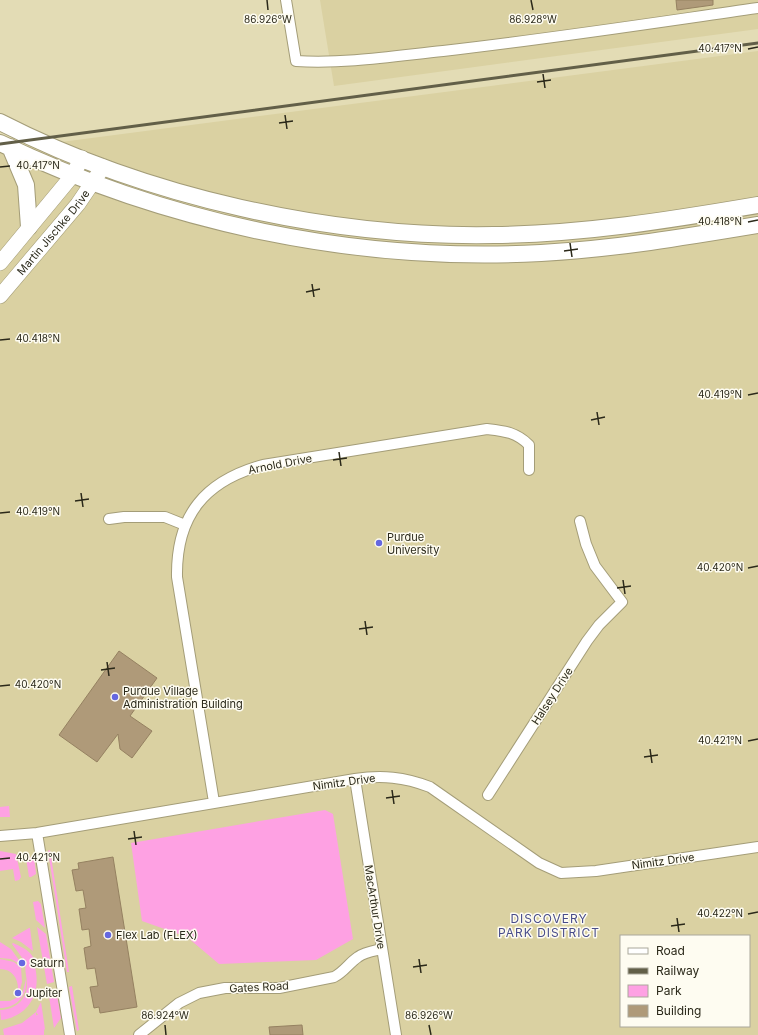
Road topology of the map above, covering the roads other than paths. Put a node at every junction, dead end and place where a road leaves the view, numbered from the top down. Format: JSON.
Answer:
{"nodes":[{"id":1,"x":286,"y":0,"type":"edge"},
{"id":2,"x":758,"y":8,"type":"edge"},
{"id":3,"x":0,"y":122,"type":"edge"},
{"id":4,"x":5,"y":145,"type":"edge"},
{"id":5,"x":82,"y":158,"type":"junction"},
{"id":6,"x":103,"y":167,"type":"junction"},
{"id":7,"x":72,"y":176,"type":"junction"},
{"id":8,"x":93,"y":183,"type":"junction"},
{"id":9,"x":758,"y":205,"type":"edge"},
{"id":10,"x":758,"y":225,"type":"edge"},
{"id":11,"x":30,"y":227,"type":"junction"},
{"id":12,"x":0,"y":263,"type":"edge"},
{"id":13,"x":0,"y":296,"type":"edge"},
{"id":14,"x":529,"y":470,"type":"dead end"},
{"id":15,"x":109,"y":519,"type":"dead end"},
{"id":16,"x":580,"y":521,"type":"dead end"},
{"id":17,"x":184,"y":525,"type":"junction"},
{"id":18,"x":355,"y":779,"type":"junction"},
{"id":19,"x":488,"y":795,"type":"dead end"},
{"id":20,"x":214,"y":802,"type":"junction"},
{"id":21,"x":37,"y":833,"type":"junction"},
{"id":22,"x":0,"y":836,"type":"edge"},
{"id":23,"x":758,"y":847,"type":"edge"},
{"id":24,"x":382,"y":949,"type":"junction"},
{"id":25,"x":70,"y":1035,"type":"edge"},
{"id":26,"x":139,"y":1035,"type":"edge"},
{"id":27,"x":396,"y":1035,"type":"edge"}],
"edges":[{"from":1,"to":2,"type":"street"},
{"from":3,"to":5,"type":"main road"},
{"from":4,"to":7,"type":"main road"},
{"from":4,"to":11,"type":"main road"},
{"from":5,"to":6,"type":"main road"},
{"from":5,"to":7,"type":"main road","name":"Martin Jischke Drive"},
{"from":6,"to":8,"type":"main road","name":"Martin Jischke Drive"},
{"from":6,"to":9,"type":"main road"},
{"from":7,"to":8,"type":"main road"},
{"from":7,"to":11,"type":"main road","name":"Martin Jischke Drive"},
{"from":8,"to":10,"type":"main road"},
{"from":8,"to":13,"type":"main road","name":"Martin Jischke Drive"},
{"from":11,"to":12,"type":"main road","name":"Martin Jischke Drive"},
{"from":14,"to":17,"type":"street","name":"Arnold Drive"},
{"from":15,"to":17,"type":"street"},
{"from":16,"to":19,"type":"street","name":"Halsey Drive"},
{"from":17,"to":20,"type":"street","name":"Arnold Drive"},
{"from":18,"to":20,"type":"street","name":"Nimitz Drive"},
{"from":18,"to":23,"type":"street","name":"Nimitz Drive"},
{"from":18,"to":24,"type":"street","name":"MacArthur Drive"},
{"from":20,"to":21,"type":"street","name":"Nimitz Drive"},
{"from":21,"to":22,"type":"street","name":"Nimitz Drive"},
{"from":21,"to":25,"type":"street"},
{"from":24,"to":26,"type":"street","name":"Gates Road"},
{"from":24,"to":27,"type":"street","name":"MacArthur Drive"}]}
